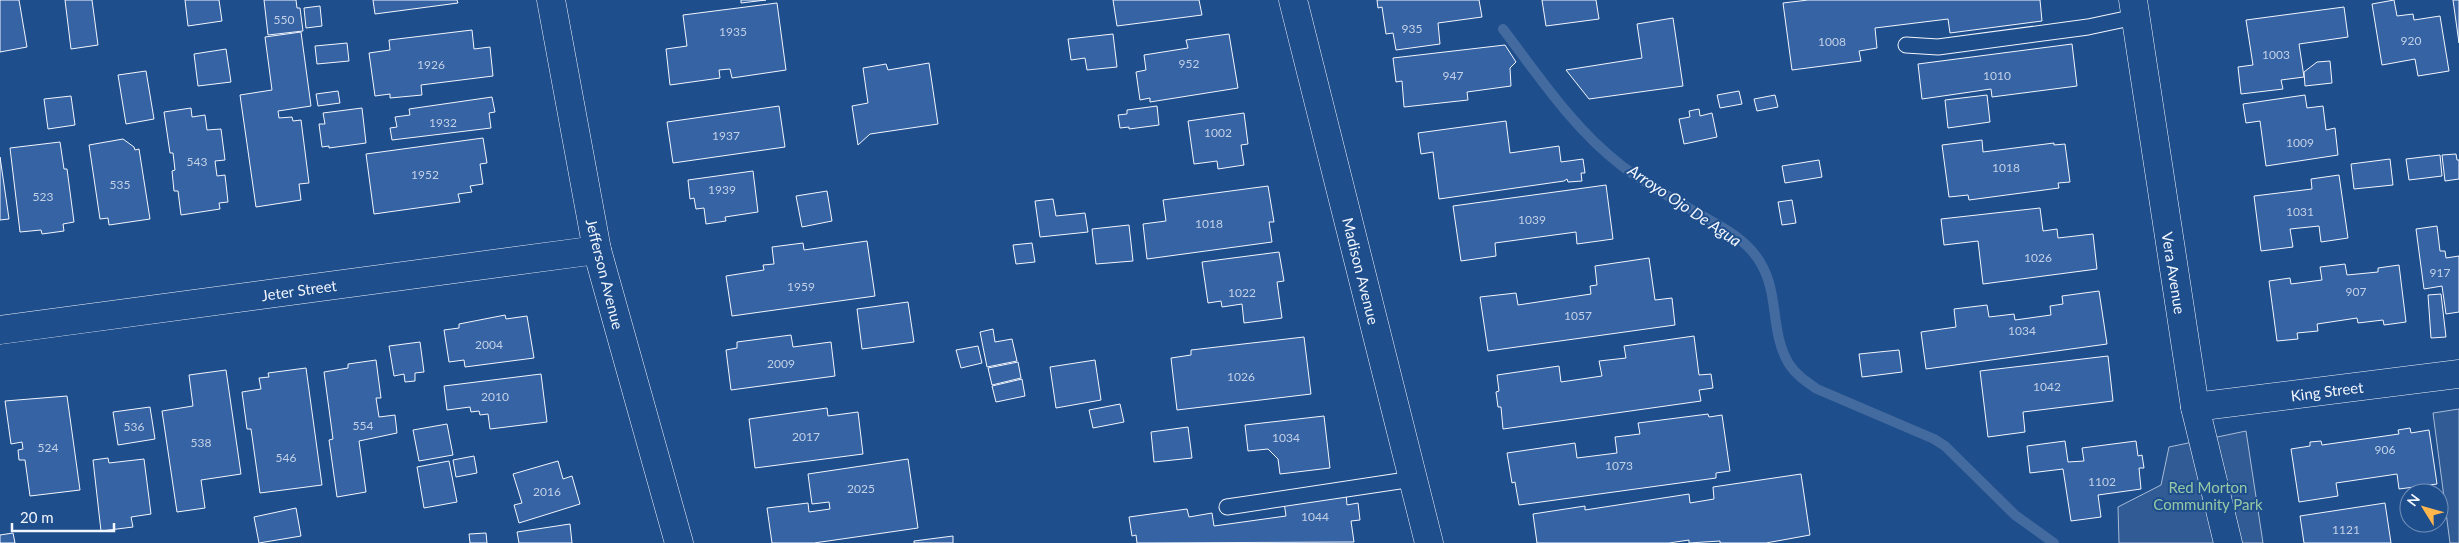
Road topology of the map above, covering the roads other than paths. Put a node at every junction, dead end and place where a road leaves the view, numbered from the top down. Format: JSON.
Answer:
{"nodes":[{"id":1,"x":551,"y":0,"type":"edge"},
{"id":2,"x":1293,"y":0,"type":"edge"},
{"id":3,"x":2134,"y":8,"type":"edge"},
{"id":4,"x":1906,"y":45,"type":"dead end"},
{"id":5,"x":597,"y":250,"type":"junction"},
{"id":6,"x":0,"y":330,"type":"edge"},
{"id":7,"x":2459,"y":374,"type":"edge"},
{"id":8,"x":2195,"y":408,"type":"junction"},
{"id":9,"x":1413,"y":479,"type":"junction"},
{"id":10,"x":1227,"y":507,"type":"dead end"},
{"id":11,"x":679,"y":543,"type":"edge"},
{"id":12,"x":1429,"y":543,"type":"edge"},
{"id":13,"x":2228,"y":543,"type":"edge"}],
"edges":[{"from":1,"to":5,"type":"street","name":"Jefferson Avenue"},
{"from":2,"to":9,"type":"street","name":"Madison Avenue"},
{"from":3,"to":4,"type":"lane"},
{"from":3,"to":8,"type":"street","name":"Vera Avenue"},
{"from":5,"to":6,"type":"street","name":"Jeter Street"},
{"from":5,"to":11,"type":"street","name":"Jefferson Avenue"},
{"from":7,"to":8,"type":"street","name":"King Street"},
{"from":8,"to":13,"type":"street","name":"Vera Avenue"},
{"from":9,"to":10,"type":"lane"},
{"from":9,"to":12,"type":"street","name":"Madison Avenue"}]}
